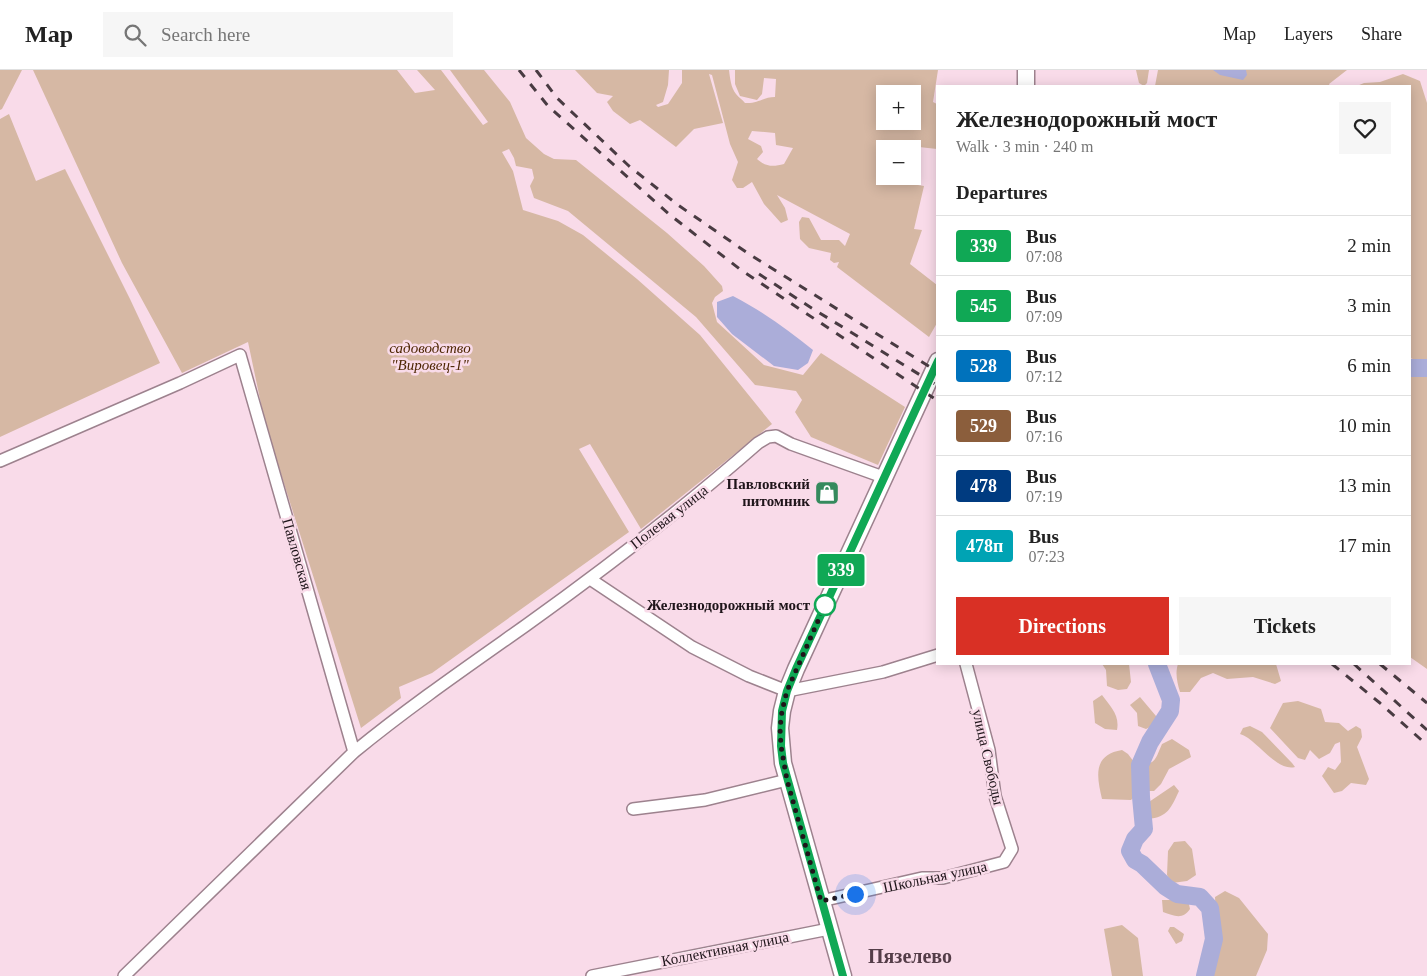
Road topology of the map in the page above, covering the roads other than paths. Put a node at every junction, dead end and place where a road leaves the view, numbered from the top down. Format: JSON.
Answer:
{"nodes":[{"id":1,"x":1026,"y":70,"type":"edge"},
{"id":2,"x":1026,"y":85,"type":"edge"},
{"id":3,"x":936,"y":365,"type":"edge"},
{"id":4,"x":0,"y":461,"type":"edge"},
{"id":5,"x":884,"y":478,"type":"junction"},
{"id":6,"x":590,"y":579,"type":"junction"},
{"id":7,"x":936,"y":656,"type":"edge"},
{"id":8,"x":966,"y":665,"type":"edge"},
{"id":9,"x":787,"y":691,"type":"junction"},
{"id":10,"x":354,"y":752,"type":"junction"},
{"id":11,"x":787,"y":780,"type":"junction"},
{"id":12,"x":633,"y":809,"type":"dead end"},
{"id":13,"x":1012,"y":849,"type":"joint"},
{"id":14,"x":821,"y":901,"type":"junction"},
{"id":15,"x":829,"y":929,"type":"junction"},
{"id":16,"x":124,"y":976,"type":"edge"},
{"id":17,"x":592,"y":976,"type":"edge"},
{"id":18,"x":842,"y":976,"type":"edge"}],
"edges":[{"from":1,"to":2,"type":"main road"},
{"from":3,"to":5,"type":"main road"},
{"from":4,"to":10,"type":"street","name":"Павловская"},
{"from":5,"to":6,"type":"street","name":"Полевая улица"},
{"from":5,"to":9,"type":"main road"},
{"from":6,"to":9,"type":"street"},
{"from":6,"to":10,"type":"street"},
{"from":7,"to":9,"type":"street"},
{"from":8,"to":13,"type":"street","name":"улица Свободы"},
{"from":9,"to":11,"type":"main road"},
{"from":10,"to":16,"type":"street"},
{"from":11,"to":12,"type":"street"},
{"from":11,"to":14,"type":"main road"},
{"from":13,"to":14,"type":"street","name":"Школьная улица"},
{"from":14,"to":15,"type":"main road"},
{"from":15,"to":17,"type":"street","name":"Коллективная улица"},
{"from":15,"to":18,"type":"main road"}]}
